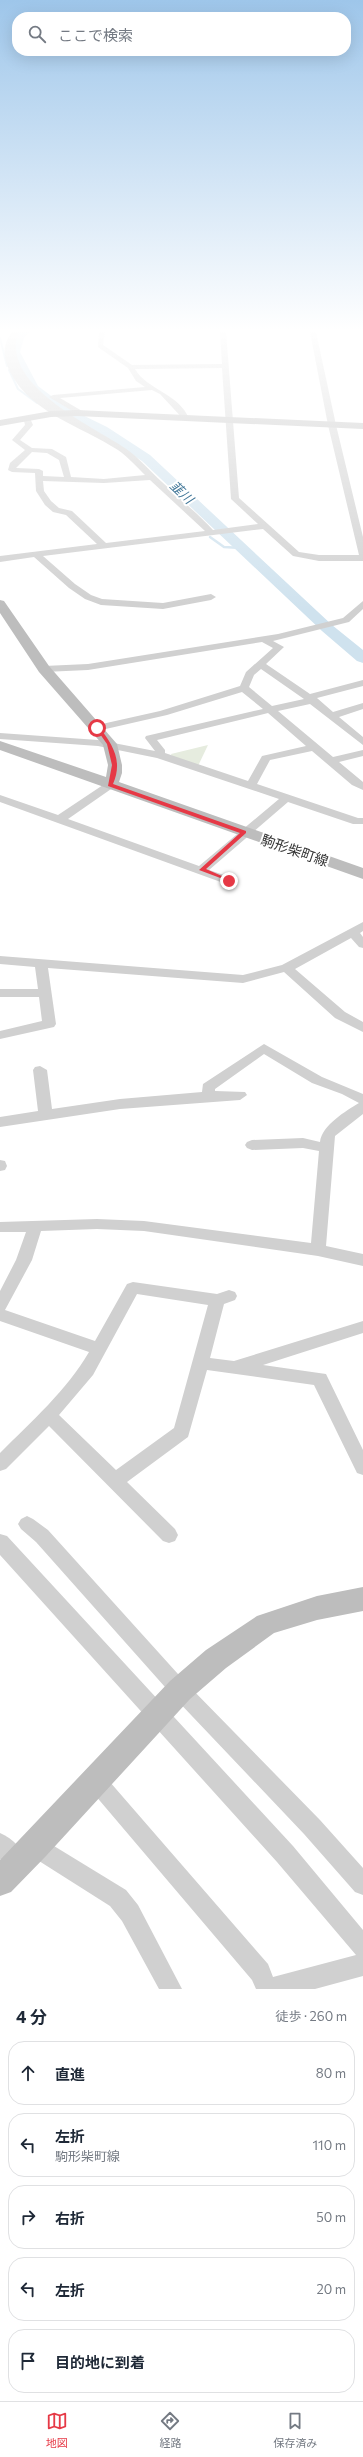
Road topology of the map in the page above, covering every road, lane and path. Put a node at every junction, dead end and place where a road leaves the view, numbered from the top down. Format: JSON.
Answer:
{"nodes":[{"id":1,"x":29,"y":425,"type":"edge"},
{"id":2,"x":77,"y":425,"type":"edge"},
{"id":3,"x":230,"y":425,"type":"edge"},
{"id":4,"x":327,"y":425,"type":"edge"},
{"id":5,"x":332,"y":425,"type":"junction"},
{"id":6,"x":363,"y":426,"type":"edge"},
{"id":7,"x":30,"y":450,"type":"junction"},
{"id":8,"x":152,"y":477,"type":"junction"},
{"id":9,"x":39,"y":478,"type":"junction"},
{"id":10,"x":68,"y":480,"type":"junction"},
{"id":11,"x":263,"y":526,"type":"junction"},
{"id":12,"x":214,"y":533,"type":"junction"},
{"id":13,"x":105,"y":547,"type":"junction"},
{"id":14,"x":37,"y":555,"type":"junction"},
{"id":15,"x":363,"y":555,"type":"edge"},
{"id":16,"x":363,"y":558,"type":"edge"},
{"id":17,"x":0,"y":559,"type":"edge"},
{"id":18,"x":211,"y":597,"type":"dead end"},
{"id":19,"x":363,"y":604,"type":"edge"},
{"id":20,"x":2,"y":609,"type":"edge"},
{"id":21,"x":264,"y":640,"type":"junction"},
{"id":22,"x":262,"y":665,"type":"junction"},
{"id":23,"x":44,"y":669,"type":"junction"},
{"id":24,"x":363,"y":684,"type":"edge"},
{"id":25,"x":244,"y":688,"type":"junction"},
{"id":26,"x":310,"y":698,"type":"junction"},
{"id":27,"x":361,"y":709,"type":"edge"},
{"id":28,"x":272,"y":710,"type":"junction"},
{"id":29,"x":331,"y":716,"type":"junction"},
{"id":30,"x":97,"y":728,"type":"junction"},
{"id":31,"x":0,"y":736,"type":"edge"},
{"id":32,"x":363,"y":742,"type":"edge"},
{"id":33,"x":110,"y":744,"type":"junction"},
{"id":34,"x":0,"y":745,"type":"edge"},
{"id":35,"x":315,"y":747,"type":"junction"},
{"id":36,"x":363,"y":753,"type":"edge"},
{"id":37,"x":159,"y":755,"type":"junction"},
{"id":38,"x":331,"y":761,"type":"junction"},
{"id":39,"x":110,"y":785,"type":"junction"},
{"id":40,"x":251,"y":785,"type":"junction"},
{"id":41,"x":363,"y":787,"type":"edge"},
{"id":42,"x":0,"y":798,"type":"edge"},
{"id":43,"x":287,"y":798,"type":"junction"},
{"id":44,"x":59,"y":820,"type":"junction"},
{"id":45,"x":363,"y":821,"type":"edge"},
{"id":46,"x":244,"y":832,"type":"junction"},
{"id":47,"x":202,"y":870,"type":"junction"},
{"id":48,"x":363,"y":874,"type":"edge"},
{"id":49,"x":229,"y":881,"type":"dead end"},
{"id":50,"x":358,"y":930,"type":"edge"},
{"id":51,"x":363,"y":944,"type":"edge"},
{"id":52,"x":0,"y":960,"type":"edge"},
{"id":53,"x":40,"y":964,"type":"junction"},
{"id":54,"x":287,"y":968,"type":"junction"},
{"id":55,"x":0,"y":993,"type":"edge"},
{"id":56,"x":45,"y":993,"type":"junction"},
{"id":57,"x":363,"y":1028,"type":"edge"},
{"id":58,"x":0,"y":1035,"type":"edge"},
{"id":59,"x":40,"y":1070,"type":"dead end"},
{"id":60,"x":240,"y":1095,"type":"dead end"},
{"id":61,"x":209,"y":1096,"type":"junction"},
{"id":62,"x":363,"y":1100,"type":"edge"},
{"id":63,"x":363,"y":1107,"type":"edge"},
{"id":64,"x":46,"y":1114,"type":"junction"},
{"id":65,"x":0,"y":1122,"type":"edge"},
{"id":66,"x":252,"y":1144,"type":"dead end"},
{"id":67,"x":327,"y":1148,"type":"junction"},
{"id":68,"x":35,"y":1226,"type":"junction"},
{"id":69,"x":0,"y":1227,"type":"edge"},
{"id":70,"x":318,"y":1250,"type":"junction"},
{"id":71,"x":363,"y":1260,"type":"edge"},
{"id":72,"x":0,"y":1306,"type":"edge"},
{"id":73,"x":0,"y":1315,"type":"edge"},
{"id":74,"x":363,"y":1327,"type":"edge"},
{"id":75,"x":100,"y":1349,"type":"junction"},
{"id":76,"x":200,"y":1363,"type":"junction"},
{"id":77,"x":234,"y":1368,"type":"junction"},
{"id":78,"x":49,"y":1415,"type":"junction"},
{"id":79,"x":0,"y":1464,"type":"edge"},
{"id":80,"x":363,"y":1468,"type":"edge"},
{"id":81,"x":116,"y":1480,"type":"junction"},
{"id":82,"x":27,"y":1524,"type":"dead end"},
{"id":83,"x":169,"y":1535,"type":"dead end"},
{"id":84,"x":0,"y":1542,"type":"edge"},
{"id":85,"x":363,"y":1599,"type":"edge"},
{"id":86,"x":180,"y":1690,"type":"junction"},
{"id":87,"x":157,"y":1715,"type":"junction"},
{"id":88,"x":96,"y":1781,"type":"junction"},
{"id":89,"x":14,"y":1859,"type":"edge"},
{"id":90,"x":363,"y":1884,"type":"edge"},
{"id":91,"x":363,"y":1947,"type":"edge"},
{"id":92,"x":363,"y":1965,"type":"edge"},
{"id":93,"x":171,"y":1989,"type":"edge"},
{"id":94,"x":267,"y":1989,"type":"edge"},
{"id":95,"x":271,"y":1989,"type":"edge"}],
"edges":[{"from":1,"to":7,"type":"street"},
{"from":2,"to":8,"type":"street"},
{"from":3,"to":11,"type":"street"},
{"from":4,"to":5,"type":"street"},
{"from":5,"to":6,"type":"street"},
{"from":5,"to":15,"type":"street"},
{"from":7,"to":9,"type":"street"},
{"from":7,"to":10,"type":"street"},
{"from":8,"to":10,"type":"street"},
{"from":8,"to":12,"type":"street"},
{"from":9,"to":10,"type":"street"},
{"from":9,"to":13,"type":"street"},
{"from":11,"to":12,"type":"street"},
{"from":11,"to":16,"type":"street"},
{"from":12,"to":13,"type":"street"},
{"from":13,"to":14,"type":"street"},
{"from":14,"to":17,"type":"street"},
{"from":14,"to":18,"type":"street"},
{"from":19,"to":21,"type":"street"},
{"from":20,"to":23,"type":"street"},
{"from":21,"to":22,"type":"street"},
{"from":21,"to":23,"type":"street"},
{"from":22,"to":25,"type":"street"},
{"from":22,"to":26,"type":"street"},
{"from":23,"to":30,"type":"street"},
{"from":24,"to":26,"type":"street"},
{"from":25,"to":28,"type":"street"},
{"from":25,"to":30,"type":"street"},
{"from":26,"to":28,"type":"street"},
{"from":26,"to":29,"type":"street"},
{"from":27,"to":29,"type":"street"},
{"from":28,"to":35,"type":"street"},
{"from":28,"to":37,"type":"street"},
{"from":29,"to":32,"type":"street"},
{"from":30,"to":33,"type":"street"},
{"from":31,"to":33,"type":"street"},
{"from":33,"to":37,"type":"street"},
{"from":33,"to":39,"type":"street"},
{"from":34,"to":39,"type":"street","name":"駒形柴町線"},
{"from":35,"to":38,"type":"street"},
{"from":35,"to":40,"type":"street"},
{"from":36,"to":38,"type":"street"},
{"from":37,"to":40,"type":"street"},
{"from":38,"to":41,"type":"street"},
{"from":39,"to":44,"type":"street"},
{"from":39,"to":46,"type":"street","name":"駒形柴町線"},
{"from":40,"to":43,"type":"street"},
{"from":42,"to":44,"type":"street"},
{"from":43,"to":45,"type":"street"},
{"from":43,"to":46,"type":"street"},
{"from":44,"to":47,"type":"street"},
{"from":46,"to":47,"type":"street"},
{"from":46,"to":48,"type":"street","name":"駒形柴町線"},
{"from":47,"to":49,"type":"street"},
{"from":50,"to":51,"type":"street"},
{"from":50,"to":54,"type":"street"},
{"from":52,"to":53,"type":"street"},
{"from":53,"to":54,"type":"street"},
{"from":53,"to":56,"type":"street"},
{"from":54,"to":57,"type":"street"},
{"from":55,"to":56,"type":"street"},
{"from":56,"to":58,"type":"street"},
{"from":59,"to":64,"type":"street"},
{"from":60,"to":61,"type":"street"},
{"from":61,"to":62,"type":"street"},
{"from":61,"to":64,"type":"street"},
{"from":63,"to":67,"type":"street"},
{"from":64,"to":65,"type":"street"},
{"from":66,"to":67,"type":"street"},
{"from":67,"to":70,"type":"street"},
{"from":68,"to":69,"type":"street"},
{"from":68,"to":70,"type":"street"},
{"from":68,"to":72,"type":"street"},
{"from":70,"to":71,"type":"street"},
{"from":73,"to":75,"type":"street"},
{"from":74,"to":77,"type":"street"},
{"from":75,"to":76,"type":"street"},
{"from":75,"to":78,"type":"street"},
{"from":76,"to":77,"type":"street"},
{"from":76,"to":81,"type":"street"},
{"from":77,"to":80,"type":"street"},
{"from":78,"to":79,"type":"street"},
{"from":78,"to":81,"type":"street"},
{"from":81,"to":83,"type":"street"},
{"from":82,"to":86,"type":"street"},
{"from":84,"to":87,"type":"street"},
{"from":85,"to":86,"type":"street"},
{"from":86,"to":87,"type":"street"},
{"from":86,"to":90,"type":"street"},
{"from":87,"to":88,"type":"street"},
{"from":87,"to":91,"type":"street"},
{"from":88,"to":89,"type":"street"},
{"from":88,"to":94,"type":"street"},
{"from":89,"to":93,"type":"street"},
{"from":92,"to":95,"type":"street"}]}
